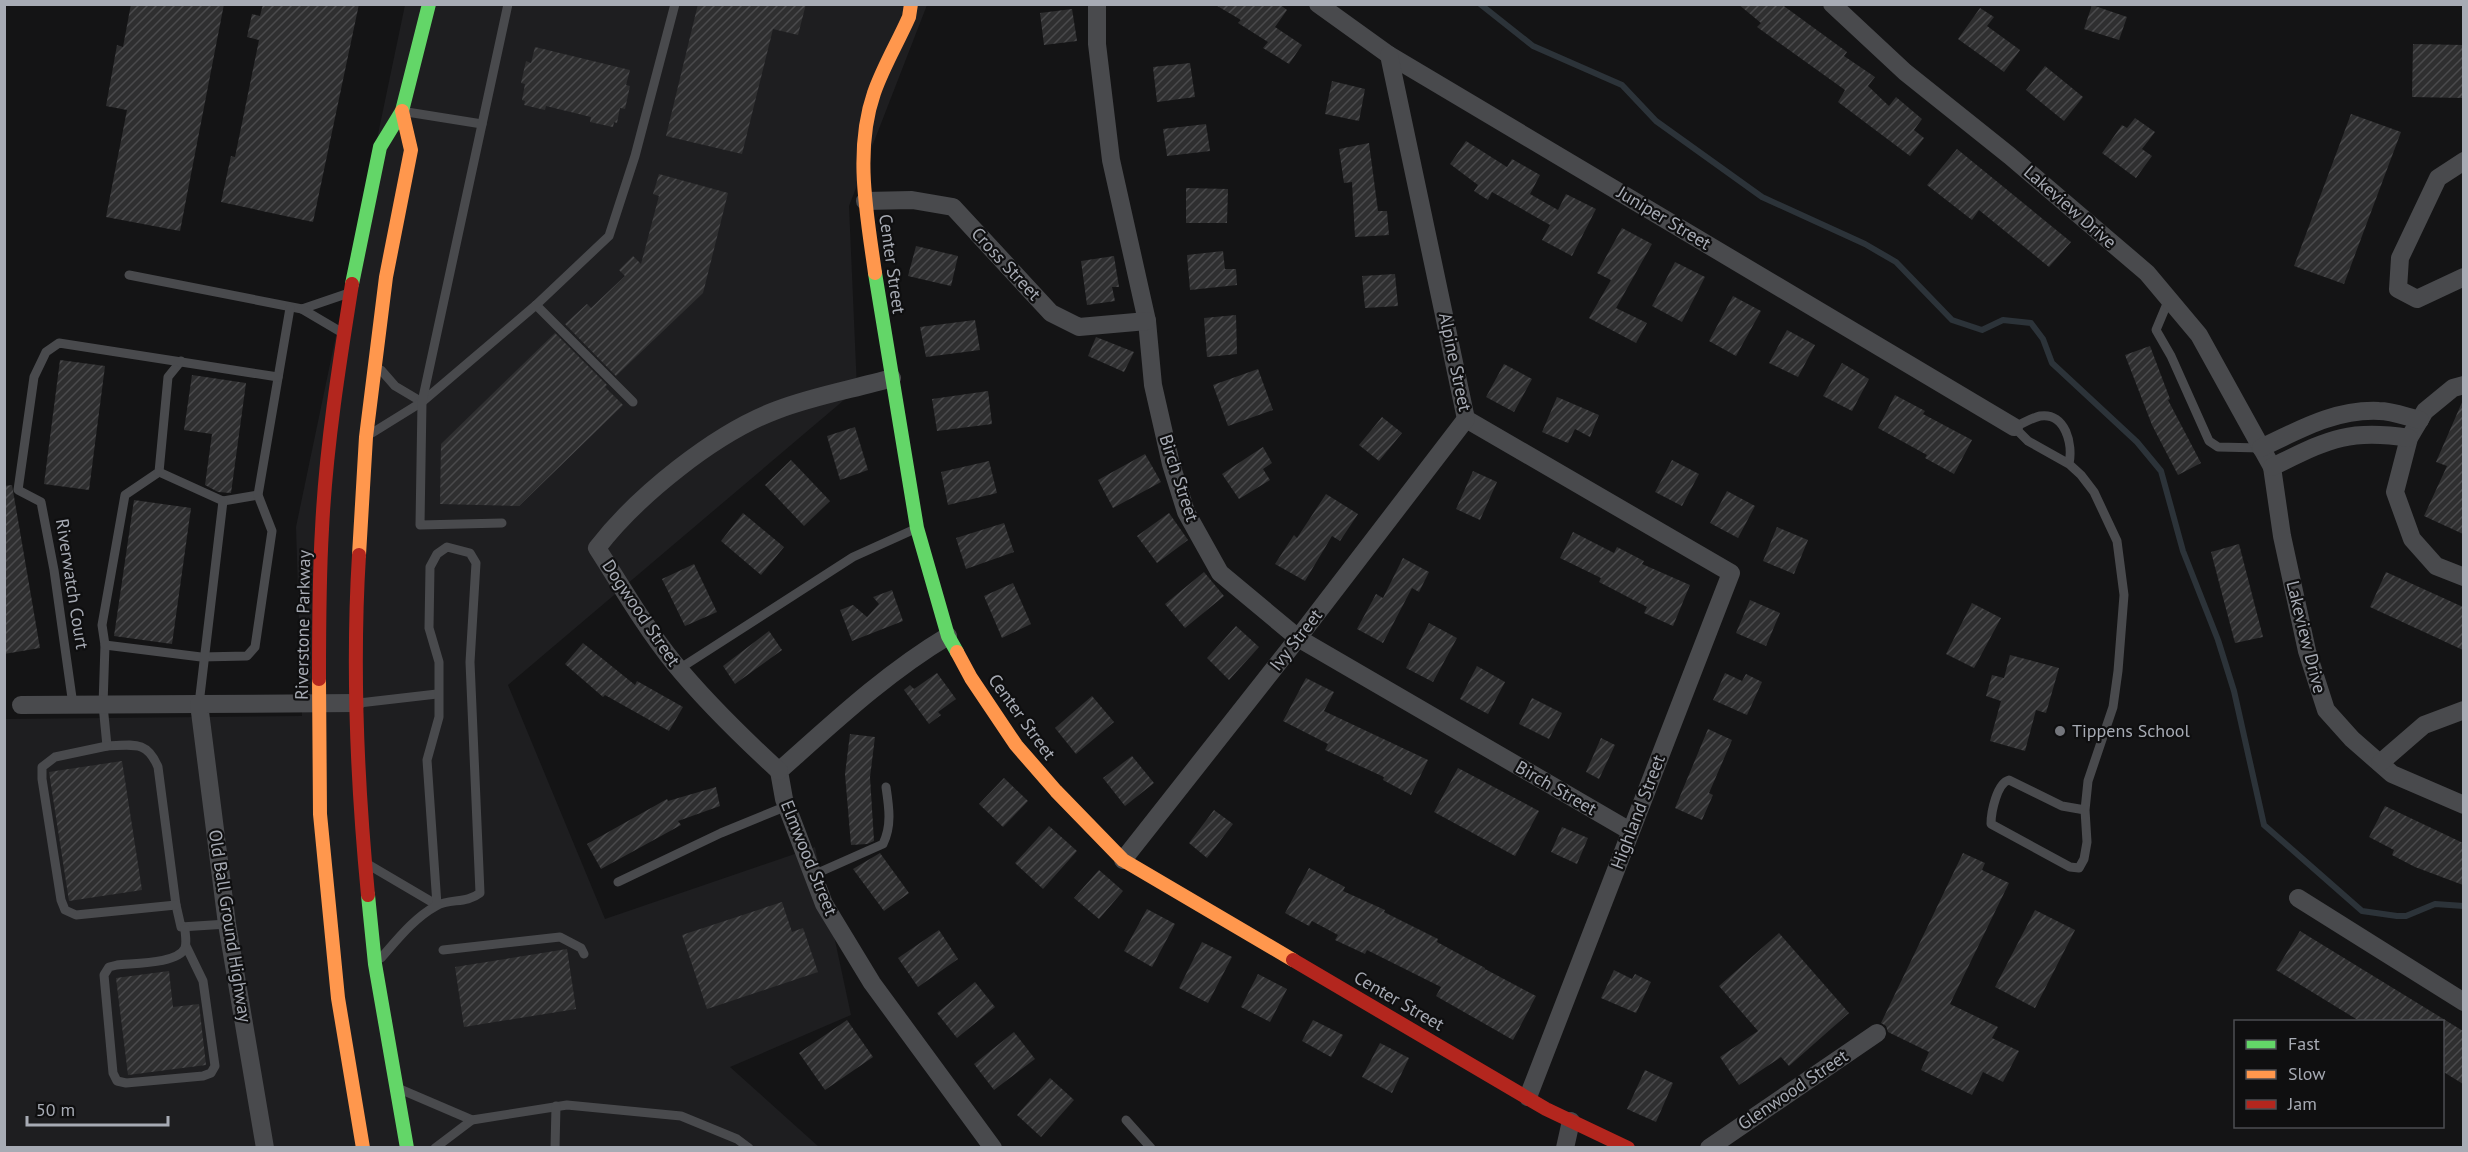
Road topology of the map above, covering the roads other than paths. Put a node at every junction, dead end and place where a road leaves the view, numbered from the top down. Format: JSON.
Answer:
{"nodes":[{"id":1,"x":429,"y":4,"type":"edge"},
{"id":2,"x":508,"y":4,"type":"edge"},
{"id":3,"x":675,"y":4,"type":"edge"},
{"id":4,"x":911,"y":4,"type":"edge"},
{"id":5,"x":1097,"y":4,"type":"edge"},
{"id":6,"x":1318,"y":4,"type":"edge"},
{"id":7,"x":1832,"y":4,"type":"edge"},
{"id":8,"x":1389,"y":55,"type":"junction"},
{"id":9,"x":402,"y":111,"type":"junction"},
{"id":10,"x":482,"y":124,"type":"junction"},
{"id":11,"x":2463,"y":161,"type":"edge"},
{"id":12,"x":865,"y":201,"type":"junction"},
{"id":13,"x":129,"y":275,"type":"dead end"},
{"id":14,"x":2463,"y":276,"type":"edge"},
{"id":15,"x":351,"y":292,"type":"junction"},
{"id":16,"x":2169,"y":299,"type":"junction"},
{"id":17,"x":536,"y":305,"type":"junction"},
{"id":18,"x":290,"y":308,"type":"junction"},
{"id":19,"x":302,"y":309,"type":"junction"},
{"id":20,"x":1147,"y":321,"type":"junction"},
{"id":21,"x":344,"y":334,"type":"junction"},
{"id":22,"x":181,"y":361,"type":"junction"},
{"id":23,"x":374,"y":363,"type":"junction"},
{"id":24,"x":278,"y":377,"type":"junction"},
{"id":25,"x":892,"y":378,"type":"junction"},
{"id":26,"x":2463,"y":385,"type":"edge"},
{"id":27,"x":422,"y":402,"type":"junction"},
{"id":28,"x":633,"y":402,"type":"dead end"},
{"id":29,"x":1466,"y":419,"type":"junction"},
{"id":30,"x":2420,"y":420,"type":"junction"},
{"id":31,"x":2014,"y":428,"type":"junction"},
{"id":32,"x":366,"y":437,"type":"junction"},
{"id":33,"x":2409,"y":438,"type":"junction"},
{"id":34,"x":2261,"y":448,"type":"junction"},
{"id":35,"x":2069,"y":464,"type":"junction"},
{"id":36,"x":2272,"y":467,"type":"junction"},
{"id":37,"x":159,"y":472,"type":"junction"},
{"id":38,"x":258,"y":495,"type":"junction"},
{"id":39,"x":223,"y":501,"type":"junction"},
{"id":40,"x":502,"y":523,"type":"dead end"},
{"id":41,"x":917,"y":528,"type":"junction"},
{"id":42,"x":1687,"y":549,"type":"joint"},
{"id":43,"x":2463,"y":577,"type":"edge"},
{"id":44,"x":948,"y":636,"type":"junction"},
{"id":45,"x":1298,"y":639,"type":"junction"},
{"id":46,"x":105,"y":645,"type":"junction"},
{"id":47,"x":205,"y":657,"type":"junction"},
{"id":48,"x":679,"y":669,"type":"junction"},
{"id":49,"x":437,"y":694,"type":"junction"},
{"id":50,"x":356,"y":703,"type":"junction"},
{"id":51,"x":199,"y":704,"type":"junction"},
{"id":52,"x":320,"y":704,"type":"junction"},
{"id":53,"x":21,"y":705,"type":"dead end"},
{"id":54,"x":73,"y":705,"type":"junction"},
{"id":55,"x":103,"y":705,"type":"junction"},
{"id":56,"x":2463,"y":710,"type":"edge"},
{"id":57,"x":107,"y":746,"type":"junction"},
{"id":58,"x":2380,"y":763,"type":"junction"},
{"id":59,"x":779,"y":771,"type":"junction"},
{"id":60,"x":886,"y":787,"type":"dead end"},
{"id":61,"x":2463,"y":805,"type":"edge"},
{"id":62,"x":787,"y":806,"type":"junction"},
{"id":63,"x":2085,"y":810,"type":"junction"},
{"id":64,"x":1630,"y":831,"type":"junction"},
{"id":65,"x":1123,"y":860,"type":"junction"},
{"id":66,"x":365,"y":863,"type":"junction"},
{"id":67,"x":813,"y":874,"type":"junction"},
{"id":68,"x":618,"y":882,"type":"dead end"},
{"id":69,"x":2298,"y":898,"type":"dead end"},
{"id":70,"x":176,"y":905,"type":"junction"},
{"id":71,"x":437,"y":905,"type":"junction"},
{"id":72,"x":227,"y":924,"type":"junction"},
{"id":73,"x":185,"y":928,"type":"junction"},
{"id":74,"x":186,"y":946,"type":"junction"},
{"id":75,"x":443,"y":950,"type":"dead end"},
{"id":76,"x":585,"y":954,"type":"dead end"},
{"id":77,"x":375,"y":964,"type":"junction"},
{"id":78,"x":2463,"y":1002,"type":"edge"},
{"id":79,"x":1877,"y":1033,"type":"dead end"},
{"id":80,"x":395,"y":1087,"type":"junction"},
{"id":81,"x":1528,"y":1098,"type":"junction"},
{"id":82,"x":556,"y":1106,"type":"junction"},
{"id":83,"x":472,"y":1120,"type":"junction"},
{"id":84,"x":1126,"y":1120,"type":"dead end"},
{"id":85,"x":1571,"y":1121,"type":"junction"},
{"id":86,"x":747,"y":1147,"type":"edge"},
{"id":87,"x":265,"y":1148,"type":"edge"},
{"id":88,"x":363,"y":1148,"type":"edge"},
{"id":89,"x":407,"y":1148,"type":"edge"},
{"id":90,"x":435,"y":1148,"type":"edge"},
{"id":91,"x":555,"y":1148,"type":"edge"},
{"id":92,"x":993,"y":1148,"type":"edge"},
{"id":93,"x":1151,"y":1148,"type":"edge"},
{"id":94,"x":1565,"y":1148,"type":"edge"},
{"id":95,"x":1628,"y":1148,"type":"edge"},
{"id":96,"x":1709,"y":1148,"type":"edge"}],
"edges":[{"from":1,"to":9,"type":"main road","name":"Riverstone Parkway"},
{"from":2,"to":10,"type":"lane"},
{"from":3,"to":17,"type":"lane"},
{"from":4,"to":12,"type":"main road","name":"Center Street"},
{"from":5,"to":20,"type":"street","name":"Birch Street"},
{"from":6,"to":8,"type":"street","name":"Juniper Street"},
{"from":7,"to":16,"type":"street","name":"Lakeview Drive"},
{"from":8,"to":29,"type":"street","name":"Alpine Street"},
{"from":8,"to":31,"type":"street","name":"Juniper Street"},
{"from":9,"to":10,"type":"lane"},
{"from":9,"to":15,"type":"main road","name":"Riverstone Parkway"},
{"from":9,"to":23,"type":"main road","name":"Riverstone Parkway"},
{"from":10,"to":27,"type":"lane"},
{"from":11,"to":14,"type":"street"},
{"from":12,"to":20,"type":"street","name":"Cross Street"},
{"from":12,"to":25,"type":"main road","name":"Center Street"},
{"from":13,"to":18,"type":"lane"},
{"from":15,"to":19,"type":"lane"},
{"from":15,"to":21,"type":"main road","name":"Riverstone Parkway"},
{"from":16,"to":34,"type":"street","name":"Lakeview Drive"},
{"from":16,"to":34,"type":"lane"},
{"from":17,"to":27,"type":"lane"},
{"from":17,"to":28,"type":"lane"},
{"from":18,"to":19,"type":"lane"},
{"from":18,"to":24,"type":"lane"},
{"from":19,"to":21,"type":"lane"},
{"from":20,"to":45,"type":"street","name":"Birch Street"},
{"from":21,"to":52,"type":"main road","name":"Riverstone Parkway"},
{"from":22,"to":24,"type":"lane"},
{"from":22,"to":37,"type":"lane"},
{"from":22,"to":54,"type":"lane","name":"Riverwatch Court"},
{"from":23,"to":27,"type":"lane"},
{"from":23,"to":32,"type":"main road","name":"Riverstone Parkway"},
{"from":24,"to":38,"type":"lane"},
{"from":25,"to":41,"type":"main road","name":"Center Street"},
{"from":25,"to":48,"type":"street","name":"Dogwood Street"},
{"from":26,"to":30,"type":"street"},
{"from":27,"to":32,"type":"lane"},
{"from":27,"to":40,"type":"lane"},
{"from":29,"to":42,"type":"street","name":"Alpine Street"},
{"from":29,"to":45,"type":"street","name":"Ivy Street"},
{"from":30,"to":33,"type":"street"},
{"from":30,"to":34,"type":"street"},
{"from":31,"to":35,"type":"lane"},
{"from":31,"to":35,"type":"lane"},
{"from":32,"to":50,"type":"main road","name":"Riverstone Parkway"},
{"from":33,"to":36,"type":"street"},
{"from":33,"to":43,"type":"street"},
{"from":34,"to":36,"type":"street","name":"Lakeview Drive"},
{"from":35,"to":63,"type":"lane"},
{"from":36,"to":58,"type":"street","name":"Lakeview Drive"},
{"from":37,"to":39,"type":"lane"},
{"from":37,"to":46,"type":"lane"},
{"from":38,"to":39,"type":"lane"},
{"from":38,"to":47,"type":"lane"},
{"from":39,"to":47,"type":"lane"},
{"from":41,"to":44,"type":"main road","name":"Center Street"},
{"from":41,"to":48,"type":"lane"},
{"from":42,"to":64,"type":"street","name":"Highland Street"},
{"from":44,"to":59,"type":"street"},
{"from":44,"to":65,"type":"main road","name":"Center Street"},
{"from":45,"to":64,"type":"street","name":"Birch Street"},
{"from":45,"to":65,"type":"street","name":"Ivy Street"},
{"from":46,"to":47,"type":"lane"},
{"from":46,"to":55,"type":"lane"},
{"from":47,"to":51,"type":"lane"},
{"from":48,"to":59,"type":"street","name":"Dogwood Street"},
{"from":49,"to":50,"type":"lane"},
{"from":49,"to":71,"type":"lane"},
{"from":49,"to":71,"type":"lane"},
{"from":50,"to":52,"type":"street"},
{"from":50,"to":66,"type":"main road","name":"Riverstone Parkway"},
{"from":51,"to":52,"type":"street"},
{"from":51,"to":55,"type":"street"},
{"from":51,"to":72,"type":"street","name":"Old Ball Ground Highway"},
{"from":52,"to":88,"type":"main road","name":"Riverstone Parkway"},
{"from":53,"to":54,"type":"street"},
{"from":54,"to":55,"type":"street"},
{"from":55,"to":57,"type":"lane"},
{"from":56,"to":58,"type":"street"},
{"from":57,"to":70,"type":"lane"},
{"from":57,"to":70,"type":"lane"},
{"from":58,"to":61,"type":"street","name":"Lakeview Drive"},
{"from":59,"to":62,"type":"street","name":"Elmwood Street"},
{"from":60,"to":67,"type":"lane"},
{"from":62,"to":67,"type":"street","name":"Elmwood Street"},
{"from":62,"to":68,"type":"lane"},
{"from":63,"to":63,"type":"lane"},
{"from":64,"to":81,"type":"street","name":"Highland Street"},
{"from":65,"to":81,"type":"main road","name":"Center Street"},
{"from":66,"to":71,"type":"lane"},
{"from":66,"to":77,"type":"main road","name":"Riverstone Parkway"},
{"from":67,"to":92,"type":"street","name":"Elmwood Street"},
{"from":69,"to":78,"type":"street"},
{"from":70,"to":73,"type":"lane"},
{"from":71,"to":77,"type":"lane"},
{"from":72,"to":73,"type":"lane"},
{"from":72,"to":87,"type":"street","name":"Old Ball Ground Highway"},
{"from":73,"to":74,"type":"lane"},
{"from":74,"to":74,"type":"lane"},
{"from":75,"to":76,"type":"lane"},
{"from":77,"to":80,"type":"main road","name":"Riverstone Parkway"},
{"from":79,"to":96,"type":"street","name":"Glenwood Street"},
{"from":80,"to":83,"type":"lane"},
{"from":80,"to":89,"type":"main road","name":"Riverstone Parkway"},
{"from":81,"to":85,"type":"main road","name":"Center Street"},
{"from":82,"to":83,"type":"lane"},
{"from":82,"to":86,"type":"lane"},
{"from":82,"to":91,"type":"lane"},
{"from":83,"to":90,"type":"lane"},
{"from":84,"to":93,"type":"lane"},
{"from":85,"to":94,"type":"street"},
{"from":85,"to":95,"type":"main road","name":"Center Street"}]}
